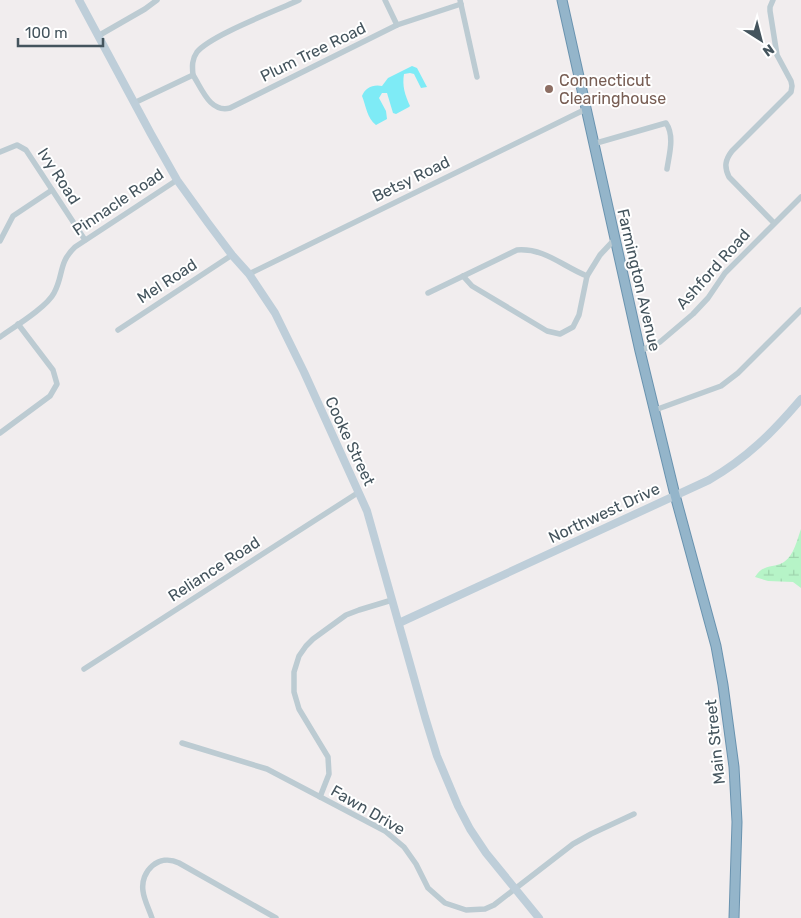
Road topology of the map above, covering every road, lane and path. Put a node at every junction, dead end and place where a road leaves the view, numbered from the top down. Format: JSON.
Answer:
{"nodes":[{"id":1,"x":79,"y":0,"type":"edge"},
{"id":2,"x":157,"y":0,"type":"edge"},
{"id":3,"x":299,"y":0,"type":"edge"},
{"id":4,"x":384,"y":0,"type":"edge"},
{"id":5,"x":562,"y":0,"type":"edge"},
{"id":6,"x":773,"y":0,"type":"edge"},
{"id":7,"x":461,"y":2,"type":"edge"},
{"id":8,"x":397,"y":25,"type":"junction"},
{"id":9,"x":98,"y":36,"type":"junction"},
{"id":10,"x":193,"y":75,"type":"junction"},
{"id":11,"x":477,"y":78,"type":"dead end"},
{"id":12,"x":134,"y":103,"type":"junction"},
{"id":13,"x":586,"y":109,"type":"junction"},
{"id":14,"x":593,"y":144,"type":"junction"},
{"id":15,"x":0,"y":152,"type":"edge"},
{"id":16,"x":667,"y":170,"type":"dead end"},
{"id":17,"x":177,"y":180,"type":"junction"},
{"id":18,"x":52,"y":190,"type":"junction"},
{"id":19,"x":801,"y":197,"type":"edge"},
{"id":20,"x":774,"y":223,"type":"junction"},
{"id":21,"x":615,"y":239,"type":"junction"},
{"id":22,"x":85,"y":240,"type":"junction"},
{"id":23,"x":0,"y":241,"type":"edge"},
{"id":24,"x":232,"y":255,"type":"junction"},
{"id":25,"x":249,"y":274,"type":"junction"},
{"id":26,"x":463,"y":276,"type":"junction"},
{"id":27,"x":587,"y":276,"type":"junction"},
{"id":28,"x":428,"y":293,"type":"dead end"},
{"id":29,"x":801,"y":310,"type":"edge"},
{"id":30,"x":18,"y":324,"type":"junction"},
{"id":31,"x":118,"y":330,"type":"dead end"},
{"id":32,"x":0,"y":337,"type":"edge"},
{"id":33,"x":640,"y":351,"type":"junction"},
{"id":34,"x":801,"y":399,"type":"edge"},
{"id":35,"x":655,"y":410,"type":"junction"},
{"id":36,"x":0,"y":433,"type":"edge"},
{"id":37,"x":359,"y":492,"type":"junction"},
{"id":38,"x":676,"y":494,"type":"junction"},
{"id":39,"x":694,"y":565,"type":"joint"},
{"id":40,"x":392,"y":600,"type":"junction"},
{"id":41,"x":399,"y":623,"type":"junction"},
{"id":42,"x":84,"y":669,"type":"dead end"},
{"id":43,"x":182,"y":743,"type":"dead end"},
{"id":44,"x":320,"y":797,"type":"junction"},
{"id":45,"x":634,"y":814,"type":"dead end"},
{"id":46,"x":515,"y":891,"type":"junction"},
{"id":47,"x":152,"y":918,"type":"edge"},
{"id":48,"x":276,"y":918,"type":"edge"},
{"id":49,"x":539,"y":918,"type":"edge"},
{"id":50,"x":734,"y":918,"type":"edge"}],
"edges":[{"from":1,"to":9,"type":"main road","name":"Cooke Street"},
{"from":2,"to":9,"type":"street"},
{"from":3,"to":10,"type":"street"},
{"from":4,"to":8,"type":"street"},
{"from":5,"to":13,"type":"highway","name":"Farmington Avenue"},
{"from":6,"to":20,"type":"street"},
{"from":7,"to":8,"type":"street","name":"Plum Tree Road"},
{"from":7,"to":11,"type":"street"},
{"from":8,"to":10,"type":"street","name":"Plum Tree Road"},
{"from":9,"to":12,"type":"main road","name":"Cooke Street"},
{"from":10,"to":12,"type":"street"},
{"from":12,"to":17,"type":"main road","name":"Cooke Street"},
{"from":13,"to":14,"type":"highway","name":"Farmington Avenue"},
{"from":13,"to":25,"type":"street","name":"Betsy Road"},
{"from":14,"to":16,"type":"street"},
{"from":14,"to":21,"type":"highway","name":"Farmington Avenue"},
{"from":15,"to":18,"type":"street","name":"Ivy Road"},
{"from":17,"to":22,"type":"street","name":"Pinnacle Road"},
{"from":17,"to":24,"type":"main road","name":"Cooke Street"},
{"from":18,"to":22,"type":"street","name":"Ivy Road"},
{"from":18,"to":23,"type":"street"},
{"from":19,"to":20,"type":"street","name":"Ashford Road"},
{"from":20,"to":33,"type":"street","name":"Ashford Road"},
{"from":21,"to":27,"type":"street"},
{"from":21,"to":33,"type":"highway","name":"Farmington Avenue"},
{"from":22,"to":30,"type":"street","name":"Pinnacle Road"},
{"from":24,"to":25,"type":"main road","name":"Cooke Street"},
{"from":24,"to":31,"type":"street","name":"Mel Road"},
{"from":25,"to":37,"type":"main road","name":"Cooke Street"},
{"from":26,"to":27,"type":"street"},
{"from":26,"to":27,"type":"street"},
{"from":26,"to":28,"type":"street"},
{"from":29,"to":35,"type":"street"},
{"from":30,"to":32,"type":"street","name":"Pinnacle Road"},
{"from":30,"to":36,"type":"street"},
{"from":33,"to":35,"type":"highway","name":"Farmington Avenue"},
{"from":34,"to":38,"type":"main road","name":"Northwest Drive"},
{"from":35,"to":38,"type":"highway","name":"Farmington Avenue"},
{"from":37,"to":40,"type":"main road","name":"Cooke Street"},
{"from":37,"to":42,"type":"street","name":"Reliance Road"},
{"from":38,"to":39,"type":"highway","name":"Farmington Avenue"},
{"from":38,"to":41,"type":"main road","name":"Northwest Drive"},
{"from":39,"to":50,"type":"highway","name":"Main Street"},
{"from":40,"to":41,"type":"main road","name":"Cooke Street"},
{"from":40,"to":44,"type":"street"},
{"from":41,"to":46,"type":"main road","name":"Cooke Street"},
{"from":43,"to":44,"type":"street","name":"Fawn Drive"},
{"from":44,"to":46,"type":"street","name":"Fawn Drive"},
{"from":45,"to":46,"type":"street","name":"Fawn Drive"},
{"from":46,"to":49,"type":"main road","name":"Cooke Street"},
{"from":47,"to":48,"type":"street"}]}
